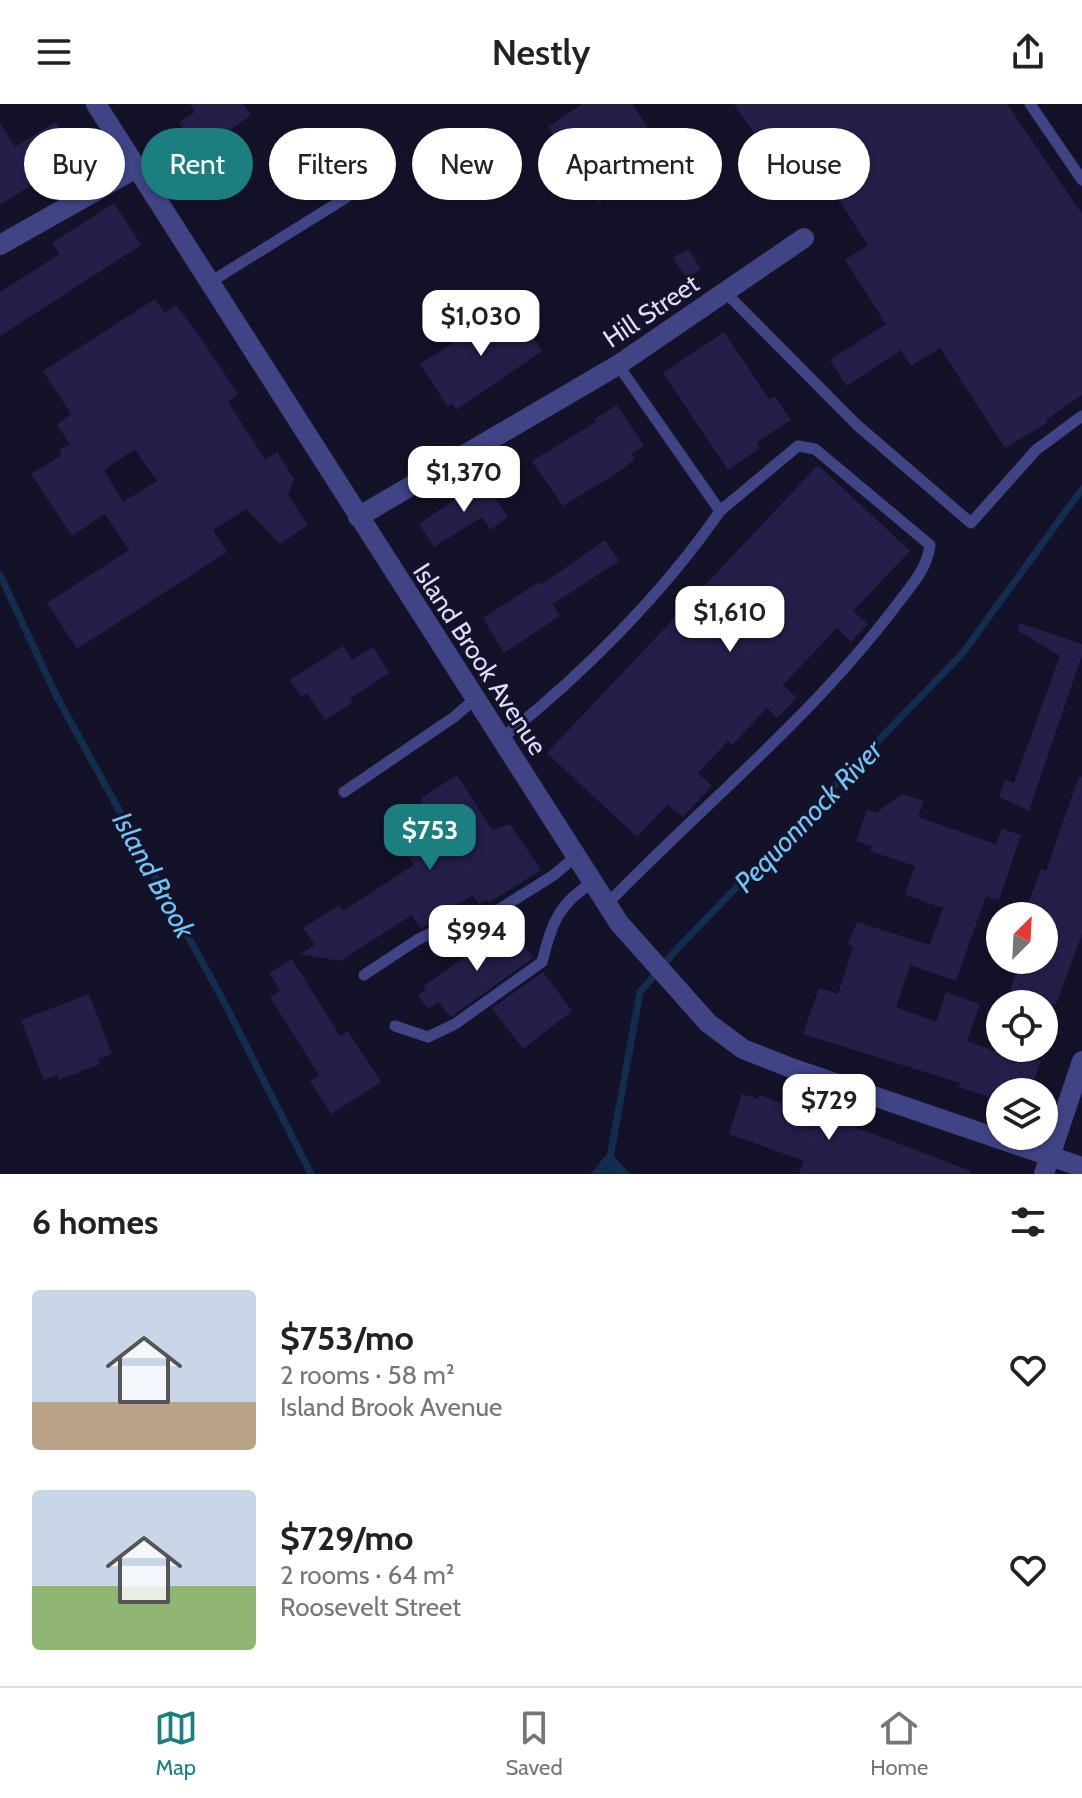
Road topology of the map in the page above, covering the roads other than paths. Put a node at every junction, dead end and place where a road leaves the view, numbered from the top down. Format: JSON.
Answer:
{"nodes":[{"id":1,"x":96,"y":104,"type":"edge"},
{"id":2,"x":1030,"y":104,"type":"edge"},
{"id":3,"x":138,"y":167,"type":"junction"},
{"id":4,"x":1082,"y":180,"type":"edge"},
{"id":5,"x":342,"y":200,"type":"edge"},
{"id":6,"x":804,"y":238,"type":"dead end"},
{"id":7,"x":0,"y":245,"type":"edge"},
{"id":8,"x":212,"y":281,"type":"junction"},
{"id":9,"x":725,"y":292,"type":"junction"},
{"id":10,"x":618,"y":365,"type":"junction"},
{"id":11,"x":1082,"y":416,"type":"edge"},
{"id":12,"x":720,"y":511,"type":"junction"},
{"id":13,"x":358,"y":517,"type":"junction"},
{"id":14,"x":475,"y":699,"type":"junction"},
{"id":15,"x":501,"y":739,"type":"junction"},
{"id":16,"x":344,"y":792,"type":"dead end"},
{"id":17,"x":576,"y":856,"type":"junction"},
{"id":18,"x":593,"y":882,"type":"junction"},
{"id":19,"x":607,"y":904,"type":"junction"},
{"id":20,"x":364,"y":975,"type":"dead end"},
{"id":21,"x":395,"y":1026,"type":"dead end"},
{"id":22,"x":1082,"y":1061,"type":"edge"},
{"id":23,"x":1048,"y":1165,"type":"edge"},
{"id":24,"x":1082,"y":1167,"type":"edge"}],
"edges":[{"from":1,"to":3,"type":"street","name":"Island Brook Avenue"},
{"from":2,"to":4,"type":"lane"},
{"from":3,"to":7,"type":"street"},
{"from":3,"to":8,"type":"street","name":"Island Brook Avenue"},
{"from":5,"to":8,"type":"lane"},
{"from":6,"to":9,"type":"street","name":"Hill Street"},
{"from":8,"to":13,"type":"street","name":"Island Brook Avenue"},
{"from":9,"to":10,"type":"street","name":"Hill Street"},
{"from":9,"to":11,"type":"lane"},
{"from":10,"to":12,"type":"lane"},
{"from":10,"to":13,"type":"street","name":"Hill Street"},
{"from":12,"to":15,"type":"lane"},
{"from":12,"to":19,"type":"lane"},
{"from":13,"to":14,"type":"street","name":"Island Brook Avenue"},
{"from":14,"to":15,"type":"street","name":"Island Brook Avenue"},
{"from":14,"to":16,"type":"lane"},
{"from":15,"to":17,"type":"street","name":"Island Brook Avenue"},
{"from":17,"to":18,"type":"street","name":"Island Brook Avenue"},
{"from":17,"to":20,"type":"lane"},
{"from":18,"to":19,"type":"street","name":"Island Brook Avenue"},
{"from":18,"to":21,"type":"lane"},
{"from":19,"to":23,"type":"street","name":"Island Brook Avenue"},
{"from":22,"to":23,"type":"street"},
{"from":23,"to":24,"type":"street","name":"Island Brook Avenue"}]}
